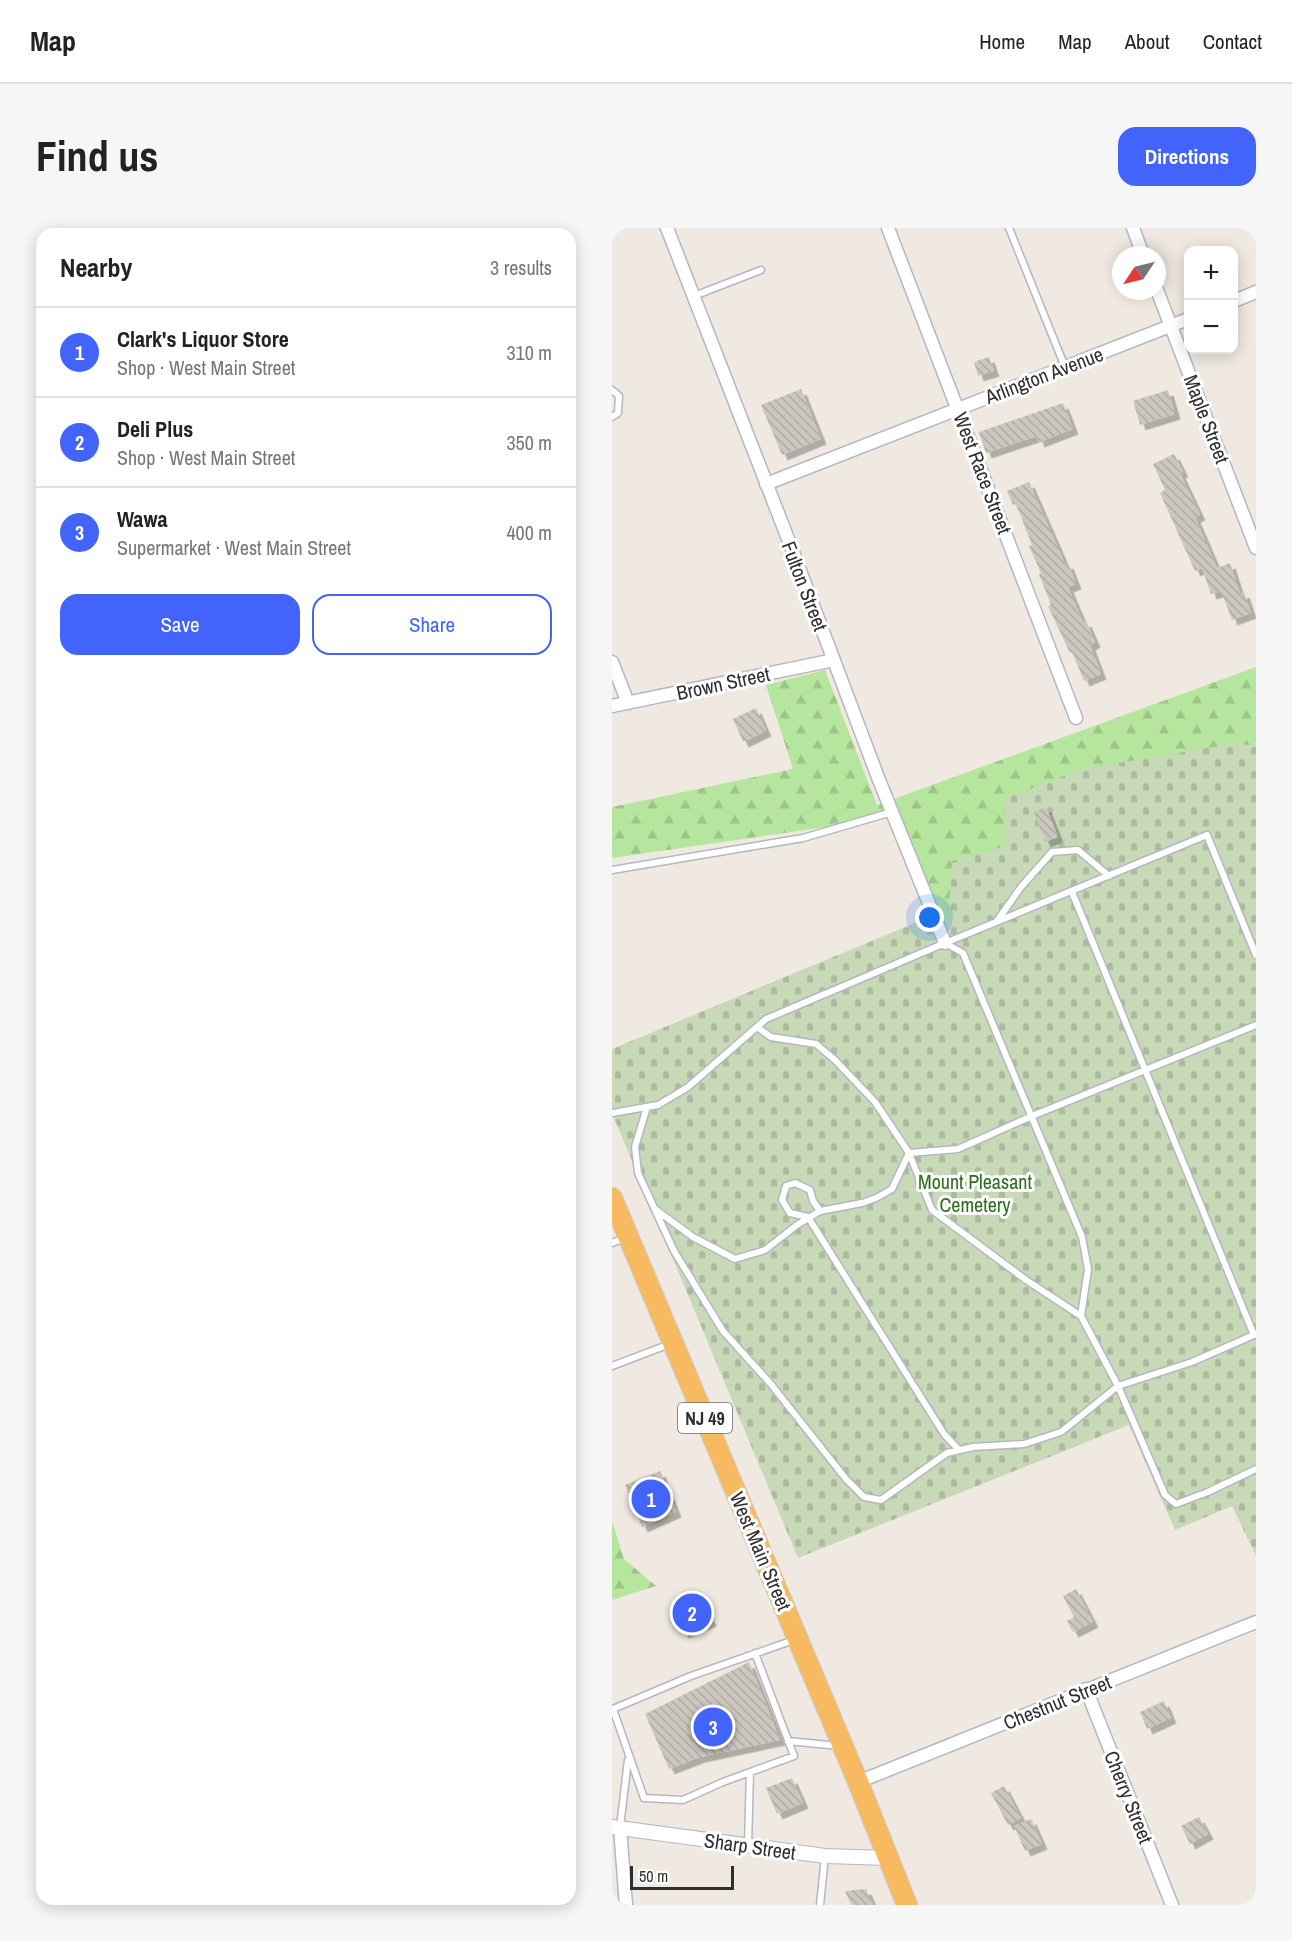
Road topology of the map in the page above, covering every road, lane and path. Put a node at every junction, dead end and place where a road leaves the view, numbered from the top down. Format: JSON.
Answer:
{"nodes":[{"id":1,"x":667,"y":228,"type":"edge"},
{"id":2,"x":888,"y":228,"type":"edge"},
{"id":3,"x":1009,"y":228,"type":"edge"},
{"id":4,"x":1133,"y":228,"type":"edge"},
{"id":5,"x":1140,"y":246,"type":"edge"},
{"id":6,"x":761,"y":270,"type":"dead end"},
{"id":7,"x":1256,"y":292,"type":"edge"},
{"id":8,"x":693,"y":296,"type":"junction"},
{"id":9,"x":1161,"y":300,"type":"edge"},
{"id":10,"x":1236,"y":300,"type":"edge"},
{"id":11,"x":1184,"y":321,"type":"edge"},
{"id":12,"x":1171,"y":326,"type":"junction"},
{"id":13,"x":1065,"y":367,"type":"junction"},
{"id":14,"x":612,"y":390,"type":"edge"},
{"id":15,"x":959,"y":409,"type":"junction"},
{"id":16,"x":612,"y":417,"type":"edge"},
{"id":17,"x":766,"y":484,"type":"junction"},
{"id":18,"x":1256,"y":548,"type":"edge"},
{"id":19,"x":834,"y":660,"type":"junction"},
{"id":20,"x":612,"y":662,"type":"edge"},
{"id":21,"x":628,"y":703,"type":"junction"},
{"id":22,"x":612,"y":706,"type":"edge"},
{"id":23,"x":1076,"y":718,"type":"dead end"},
{"id":24,"x":892,"y":812,"type":"junction"},
{"id":25,"x":612,"y":870,"type":"edge"},
{"id":26,"x":1109,"y":876,"type":"junction"},
{"id":27,"x":1072,"y":892,"type":"junction"},
{"id":28,"x":996,"y":922,"type":"junction"},
{"id":29,"x":945,"y":943,"type":"junction"},
{"id":30,"x":1256,"y":955,"type":"edge"},
{"id":31,"x":1256,"y":1025,"type":"edge"},
{"id":32,"x":757,"y":1027,"type":"junction"},
{"id":33,"x":1144,"y":1070,"type":"junction"},
{"id":34,"x":647,"y":1107,"type":"junction"},
{"id":35,"x":612,"y":1113,"type":"edge"},
{"id":36,"x":1032,"y":1116,"type":"junction"},
{"id":37,"x":909,"y":1153,"type":"junction"},
{"id":38,"x":612,"y":1198,"type":"edge"},
{"id":39,"x":654,"y":1208,"type":"junction"},
{"id":40,"x":820,"y":1210,"type":"junction"},
{"id":41,"x":808,"y":1218,"type":"junction"},
{"id":42,"x":620,"y":1239,"type":"edge"},
{"id":43,"x":1081,"y":1316,"type":"junction"},
{"id":44,"x":1255,"y":1334,"type":"edge"},
{"id":45,"x":673,"y":1343,"type":"junction"},
{"id":46,"x":612,"y":1366,"type":"edge"},
{"id":47,"x":1118,"y":1386,"type":"junction"},
{"id":48,"x":959,"y":1450,"type":"junction"},
{"id":49,"x":1256,"y":1469,"type":"edge"},
{"id":50,"x":1256,"y":1622,"type":"edge"},
{"id":51,"x":797,"y":1639,"type":"junction"},
{"id":52,"x":755,"y":1653,"type":"junction"},
{"id":53,"x":1086,"y":1689,"type":"junction"},
{"id":54,"x":788,"y":1741,"type":"junction"},
{"id":55,"x":843,"y":1747,"type":"junction"},
{"id":56,"x":628,"y":1757,"type":"junction"},
{"id":57,"x":750,"y":1772,"type":"junction"},
{"id":58,"x":858,"y":1782,"type":"junction"},
{"id":59,"x":616,"y":1827,"type":"edge"},
{"id":60,"x":748,"y":1845,"type":"junction"},
{"id":61,"x":825,"y":1856,"type":"junction"},
{"id":62,"x":888,"y":1858,"type":"junction"},
{"id":63,"x":626,"y":1905,"type":"edge"},
{"id":64,"x":820,"y":1905,"type":"edge"},
{"id":65,"x":907,"y":1905,"type":"edge"},
{"id":66,"x":1172,"y":1905,"type":"edge"}],
"edges":[{"from":1,"to":8,"type":"street","name":"Fulton Street"},
{"from":2,"to":15,"type":"street","name":"West Race Street"},
{"from":3,"to":13,"type":"lane"},
{"from":4,"to":5,"type":"street"},
{"from":6,"to":8,"type":"lane"},
{"from":7,"to":10,"type":"street"},
{"from":8,"to":17,"type":"street","name":"Fulton Street"},
{"from":9,"to":12,"type":"street","name":"Maple Street"},
{"from":11,"to":12,"type":"street","name":"Arlington Avenue"},
{"from":12,"to":13,"type":"street","name":"Arlington Avenue"},
{"from":12,"to":18,"type":"street","name":"Maple Street"},
{"from":13,"to":15,"type":"street","name":"Arlington Avenue"},
{"from":14,"to":16,"type":"lane"},
{"from":15,"to":17,"type":"street","name":"Arlington Avenue"},
{"from":15,"to":23,"type":"street","name":"West Race Street"},
{"from":17,"to":19,"type":"street","name":"Fulton Street"},
{"from":19,"to":21,"type":"street","name":"Brown Street"},
{"from":19,"to":24,"type":"street","name":"Fulton Street"},
{"from":20,"to":21,"type":"street"},
{"from":21,"to":22,"type":"street","name":"Brown Street"},
{"from":24,"to":25,"type":"lane"},
{"from":24,"to":29,"type":"street","name":"Fulton Street"},
{"from":26,"to":27,"type":"lane"},
{"from":26,"to":28,"type":"lane"},
{"from":26,"to":30,"type":"lane"},
{"from":27,"to":28,"type":"lane"},
{"from":27,"to":33,"type":"lane"},
{"from":28,"to":29,"type":"lane"},
{"from":29,"to":32,"type":"lane"},
{"from":29,"to":36,"type":"lane"},
{"from":31,"to":33,"type":"lane"},
{"from":32,"to":34,"type":"lane"},
{"from":32,"to":37,"type":"lane"},
{"from":33,"to":36,"type":"lane"},
{"from":33,"to":44,"type":"lane"},
{"from":34,"to":35,"type":"lane"},
{"from":34,"to":39,"type":"lane"},
{"from":36,"to":37,"type":"lane"},
{"from":36,"to":43,"type":"lane"},
{"from":37,"to":40,"type":"lane"},
{"from":37,"to":43,"type":"lane"},
{"from":38,"to":42,"type":"highway","name":"West Main Street","number":"NJ 49"},
{"from":39,"to":41,"type":"lane"},
{"from":39,"to":48,"type":"lane"},
{"from":40,"to":41,"type":"lane"},
{"from":40,"to":41,"type":"lane"},
{"from":41,"to":48,"type":"lane"},
{"from":42,"to":45,"type":"highway","name":"West Main Street","number":"NJ 49"},
{"from":43,"to":47,"type":"lane"},
{"from":44,"to":47,"type":"lane"},
{"from":45,"to":46,"type":"lane"},
{"from":45,"to":51,"type":"highway","name":"West Main Street","number":"NJ 49"},
{"from":47,"to":48,"type":"lane"},
{"from":47,"to":49,"type":"lane"},
{"from":50,"to":53,"type":"street","name":"Chestnut Street"},
{"from":51,"to":52,"type":"lane"},
{"from":51,"to":55,"type":"highway","name":"West Main Street","number":"NJ 49"},
{"from":52,"to":54,"type":"lane"},
{"from":52,"to":56,"type":"lane"},
{"from":53,"to":58,"type":"street","name":"Chestnut Street"},
{"from":53,"to":66,"type":"street","name":"Cherry Street"},
{"from":54,"to":55,"type":"lane"},
{"from":54,"to":57,"type":"lane"},
{"from":55,"to":58,"type":"highway","name":"West Main Street","number":"NJ 49"},
{"from":56,"to":57,"type":"lane"},
{"from":56,"to":59,"type":"lane"},
{"from":57,"to":60,"type":"lane"},
{"from":58,"to":62,"type":"highway","name":"West Main Street","number":"NJ 49"},
{"from":59,"to":60,"type":"street","name":"Sharp Street"},
{"from":59,"to":63,"type":"street"},
{"from":60,"to":61,"type":"street","name":"Sharp Street"},
{"from":61,"to":62,"type":"street","name":"Sharp Street"},
{"from":61,"to":64,"type":"lane"},
{"from":62,"to":65,"type":"highway","name":"West Main Street","number":"NJ 49"}]}
